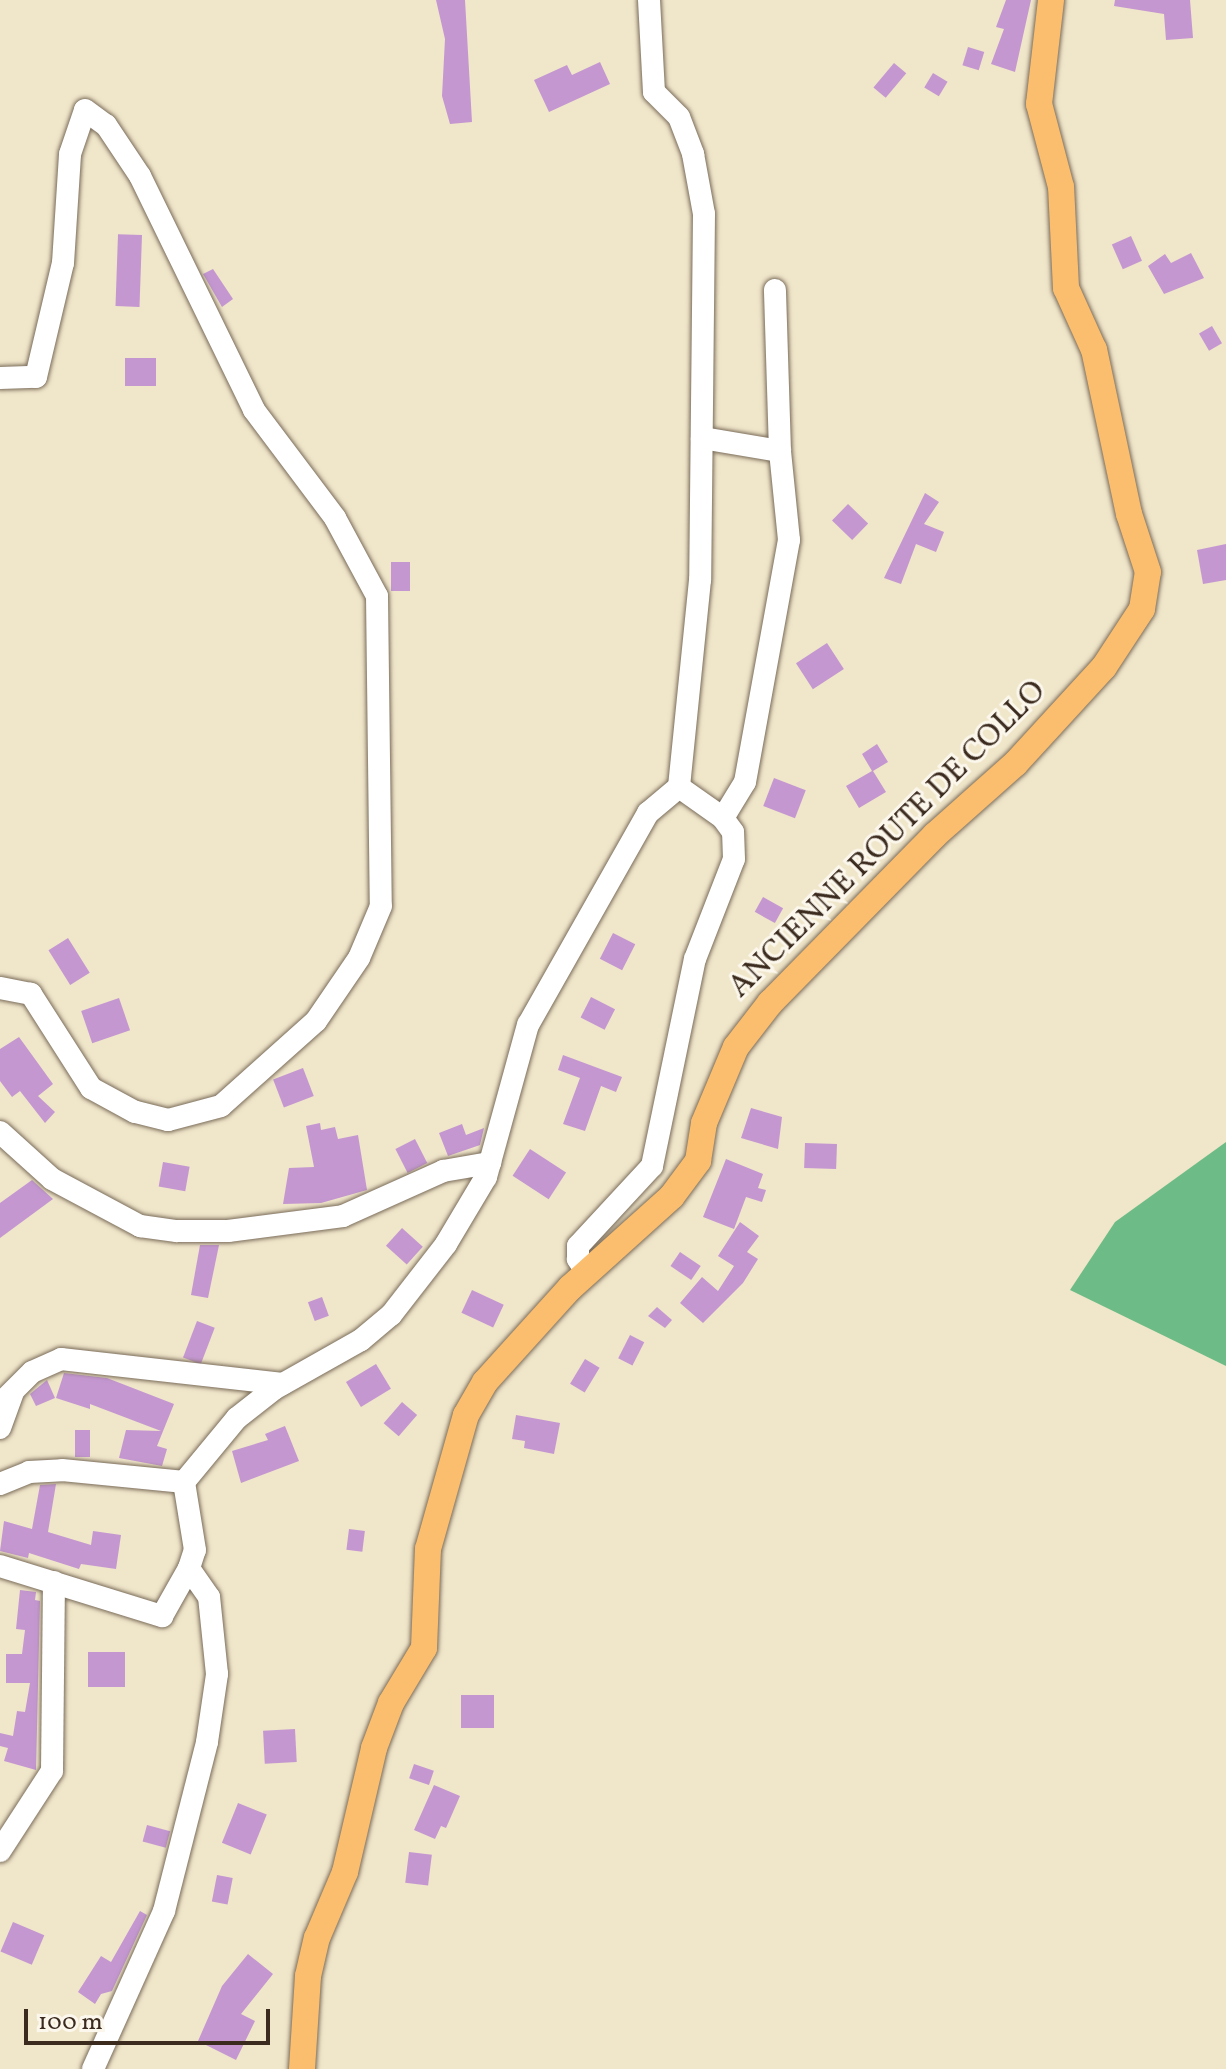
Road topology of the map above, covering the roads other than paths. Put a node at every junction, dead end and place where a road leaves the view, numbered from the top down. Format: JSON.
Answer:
{"nodes":[{"id":1,"x":649,"y":0,"type":"edge"},
{"id":2,"x":1051,"y":0,"type":"edge"},
{"id":3,"x":775,"y":290,"type":"dead end"},
{"id":4,"x":0,"y":378,"type":"edge"},
{"id":5,"x":702,"y":438,"type":"junction"},
{"id":6,"x":780,"y":451,"type":"junction"},
{"id":7,"x":679,"y":787,"type":"junction"},
{"id":8,"x":723,"y":818,"type":"junction"},
{"id":9,"x":0,"y":988,"type":"edge"},
{"id":10,"x":0,"y":1132,"type":"edge"},
{"id":11,"x":490,"y":1163,"type":"junction"},
{"id":12,"x":587,"y":1273,"type":"junction"},
{"id":13,"x":283,"y":1384,"type":"junction"},
{"id":14,"x":6,"y":1398,"type":"edge"},
{"id":15,"x":0,"y":1428,"type":"edge"},
{"id":16,"x":184,"y":1482,"type":"junction"},
{"id":17,"x":0,"y":1484,"type":"edge"},
{"id":18,"x":0,"y":1566,"type":"edge"},
{"id":19,"x":189,"y":1568,"type":"junction"},
{"id":20,"x":54,"y":1582,"type":"junction"},
{"id":21,"x":0,"y":1851,"type":"edge"},
{"id":22,"x":93,"y":2069,"type":"edge"},
{"id":23,"x":302,"y":2069,"type":"edge"}],
"edges":[{"from":1,"to":5,"type":"street"},
{"from":2,"to":12,"type":"main road","name":"ANCIENNE ROUTE DE COLLO"},
{"from":3,"to":6,"type":"street"},
{"from":4,"to":9,"type":"street"},
{"from":5,"to":6,"type":"street"},
{"from":5,"to":7,"type":"street"},
{"from":6,"to":8,"type":"street"},
{"from":7,"to":8,"type":"street"},
{"from":7,"to":11,"type":"street"},
{"from":8,"to":12,"type":"street"},
{"from":10,"to":11,"type":"street"},
{"from":11,"to":13,"type":"street"},
{"from":12,"to":23,"type":"main road","name":"ANCIENNE ROUTE DE COLLO"},
{"from":13,"to":14,"type":"street"},
{"from":13,"to":16,"type":"street"},
{"from":14,"to":15,"type":"street"},
{"from":16,"to":17,"type":"street"},
{"from":16,"to":19,"type":"street"},
{"from":18,"to":20,"type":"street"},
{"from":19,"to":20,"type":"street"},
{"from":19,"to":22,"type":"street"},
{"from":20,"to":21,"type":"street"}]}
